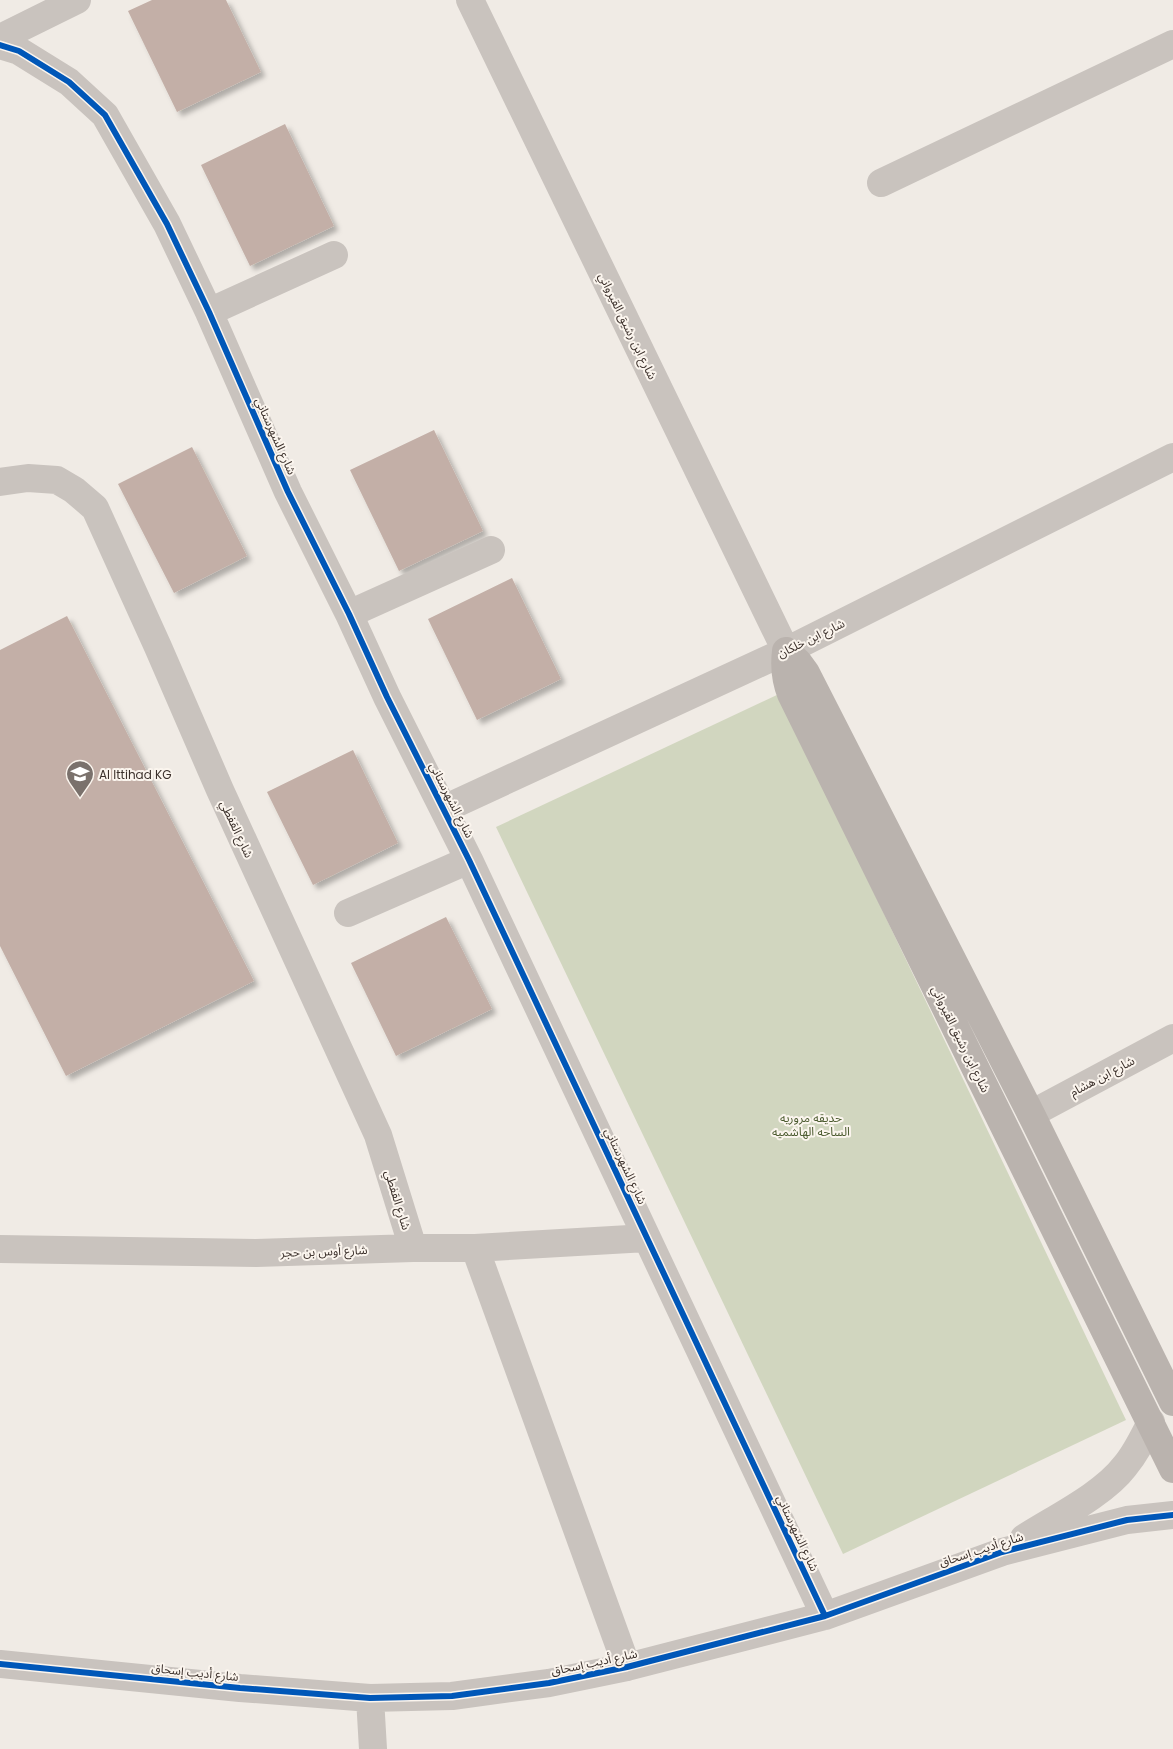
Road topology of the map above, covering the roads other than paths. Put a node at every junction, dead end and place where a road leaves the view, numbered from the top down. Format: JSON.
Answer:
{"nodes":[{"id":1,"x":77,"y":0,"type":"edge"},
{"id":2,"x":470,"y":0,"type":"edge"},
{"id":3,"x":0,"y":38,"type":"edge"},
{"id":4,"x":1173,"y":44,"type":"edge"},
{"id":5,"x":0,"y":45,"type":"edge"},
{"id":6,"x":881,"y":183,"type":"dead end"},
{"id":7,"x":334,"y":255,"type":"dead end"},
{"id":8,"x":209,"y":312,"type":"junction"},
{"id":9,"x":1173,"y":457,"type":"edge"},
{"id":10,"x":0,"y":482,"type":"edge"},
{"id":11,"x":491,"y":550,"type":"dead end"},
{"id":12,"x":349,"y":614,"type":"junction"},
{"id":13,"x":786,"y":651,"type":"junction"},
{"id":14,"x":444,"y":809,"type":"junction"},
{"id":15,"x":469,"y":860,"type":"junction"},
{"id":16,"x":348,"y":913,"type":"dead end"},
{"id":17,"x":1173,"y":1038,"type":"edge"},
{"id":18,"x":1031,"y":1114,"type":"junction"},
{"id":19,"x":647,"y":1238,"type":"junction"},
{"id":20,"x":413,"y":1248,"type":"junction"},
{"id":21,"x":476,"y":1248,"type":"junction"},
{"id":22,"x":0,"y":1249,"type":"edge"},
{"id":23,"x":1173,"y":1402,"type":"edge"},
{"id":24,"x":1151,"y":1422,"type":"junction"},
{"id":25,"x":1173,"y":1469,"type":"edge"},
{"id":26,"x":1173,"y":1515,"type":"edge"},
{"id":27,"x":1002,"y":1552,"type":"junction"},
{"id":28,"x":825,"y":1616,"type":"junction"},
{"id":29,"x":0,"y":1664,"type":"edge"},
{"id":30,"x":627,"y":1667,"type":"junction"},
{"id":31,"x":370,"y":1698,"type":"junction"},
{"id":32,"x":373,"y":1749,"type":"edge"}],
"edges":[{"from":1,"to":3,"type":"street"},
{"from":2,"to":13,"type":"street","name":"شارع ابن رشيق القيرواني"},
{"from":4,"to":6,"type":"street"},
{"from":5,"to":8,"type":"street","name":"شارع الشهرستاني"},
{"from":7,"to":8,"type":"street"},
{"from":8,"to":12,"type":"street","name":"شارع الشهرستاني"},
{"from":9,"to":13,"type":"street","name":"شارع ابن خلكان"},
{"from":10,"to":20,"type":"street","name":"شارع القفطي"},
{"from":11,"to":12,"type":"street"},
{"from":12,"to":14,"type":"street","name":"شارع الشهرستاني"},
{"from":13,"to":14,"type":"street","name":"شارع ابن خلكان"},
{"from":13,"to":18,"type":"main road","name":"شارع ابن رشيق القيرواني"},
{"from":13,"to":24,"type":"main road","name":"شارع ابن رشيق القيرواني"},
{"from":14,"to":15,"type":"street","name":"شارع الشهرستاني"},
{"from":15,"to":16,"type":"street"},
{"from":15,"to":19,"type":"street","name":"شارع الشهرستاني"},
{"from":17,"to":18,"type":"street","name":"شارع ابن هشام"},
{"from":18,"to":23,"type":"main road","name":"شارع ابن رشيق القيرواني"},
{"from":19,"to":21,"type":"street","name":"شارع أوس بن حجر"},
{"from":19,"to":28,"type":"street","name":"شارع الشهرستاني"},
{"from":20,"to":21,"type":"street","name":"شارع أوس بن حجر"},
{"from":20,"to":22,"type":"street","name":"شارع أوس بن حجر"},
{"from":21,"to":30,"type":"street"},
{"from":24,"to":25,"type":"main road","name":"شارع ابن رشيق القيرواني"},
{"from":24,"to":27,"type":"street","name":"شارع أديب إسحاق"},
{"from":26,"to":27,"type":"street","name":"شارع أديب إسحاق"},
{"from":27,"to":28,"type":"street","name":"شارع أديب إسحاق"},
{"from":28,"to":30,"type":"street","name":"شارع أديب إسحاق"},
{"from":29,"to":31,"type":"street","name":"شارع أديب إسحاق"},
{"from":30,"to":31,"type":"street","name":"شارع أديب إسحاق"},
{"from":31,"to":32,"type":"street"}]}
